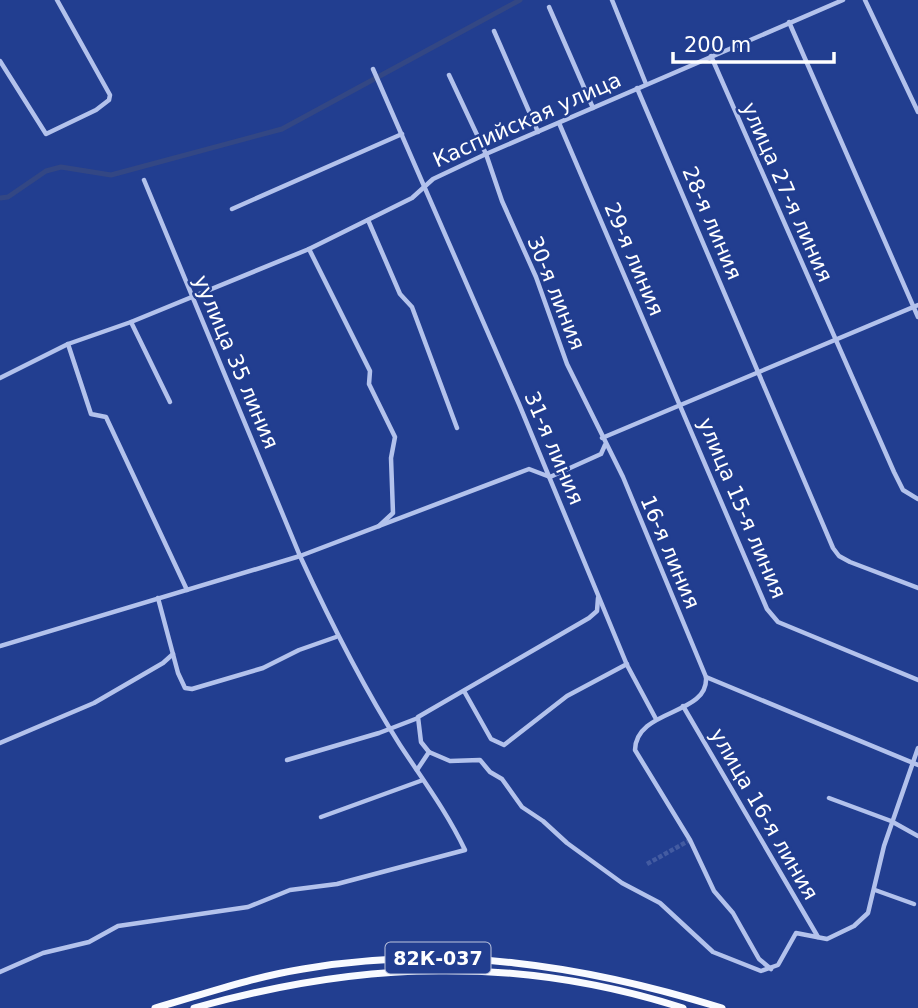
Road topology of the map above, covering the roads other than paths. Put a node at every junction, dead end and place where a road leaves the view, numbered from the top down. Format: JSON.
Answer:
{"nodes":[{"id":1,"x":57,"y":0,"type":"edge"},
{"id":2,"x":612,"y":0,"type":"edge"},
{"id":3,"x":843,"y":0,"type":"edge"},
{"id":4,"x":866,"y":0,"type":"edge"},
{"id":5,"x":549,"y":7,"type":"dead end"},
{"id":6,"x":789,"y":22,"type":"junction"},
{"id":7,"x":494,"y":31,"type":"dead end"},
{"id":8,"x":711,"y":56,"type":"junction"},
{"id":9,"x":0,"y":61,"type":"edge"},
{"id":10,"x":373,"y":68,"type":"dead end"},
{"id":11,"x":449,"y":75,"type":"dead end"},
{"id":12,"x":646,"y":84,"type":"junction"},
{"id":13,"x":637,"y":88,"type":"junction"},
{"id":14,"x":593,"y":108,"type":"junction"},
{"id":15,"x":918,"y":112,"type":"edge"},
{"id":16,"x":559,"y":123,"type":"junction"},
{"id":17,"x":538,"y":132,"type":"junction"},
{"id":18,"x":402,"y":134,"type":"junction"},
{"id":19,"x":486,"y":154,"type":"junction"},
{"id":20,"x":144,"y":180,"type":"dead end"},
{"id":21,"x":425,"y":188,"type":"junction"},
{"id":22,"x":232,"y":209,"type":"dead end"},
{"id":23,"x":368,"y":220,"type":"junction"},
{"id":24,"x":309,"y":249,"type":"junction"},
{"id":25,"x":192,"y":298,"type":"junction"},
{"id":26,"x":916,"y":306,"type":"edge"},
{"id":27,"x":918,"y":317,"type":"edge"},
{"id":28,"x":131,"y":322,"type":"junction"},
{"id":29,"x":834,"y":339,"type":"junction"},
{"id":30,"x":68,"y":344,"type":"junction"},
{"id":31,"x":758,"y":371,"type":"junction"},
{"id":32,"x":0,"y":378,"type":"edge"},
{"id":33,"x":170,"y":402,"type":"dead end"},
{"id":34,"x":681,"y":406,"type":"junction"},
{"id":35,"x":457,"y":428,"type":"dead end"},
{"id":36,"x":604,"y":441,"type":"junction"},
{"id":37,"x":550,"y":477,"type":"junction"},
{"id":38,"x":918,"y":499,"type":"edge"},
{"id":39,"x":377,"y":528,"type":"junction"},
{"id":40,"x":300,"y":556,"type":"junction"},
{"id":41,"x":918,"y":588,"type":"edge"},
{"id":42,"x":187,"y":590,"type":"junction"},
{"id":43,"x":597,"y":593,"type":"junction"},
{"id":44,"x":158,"y":598,"type":"junction"},
{"id":45,"x":337,"y":637,"type":"junction"},
{"id":46,"x":0,"y":646,"type":"edge"},
{"id":47,"x":173,"y":654,"type":"junction"},
{"id":48,"x":627,"y":664,"type":"junction"},
{"id":49,"x":706,"y":677,"type":"junction"},
{"id":50,"x":918,"y":680,"type":"edge"},
{"id":51,"x":464,"y":691,"type":"junction"},
{"id":52,"x":683,"y":706,"type":"junction"},
{"id":53,"x":418,"y":718,"type":"junction"},
{"id":54,"x":656,"y":719,"type":"junction"},
{"id":55,"x":392,"y":728,"type":"junction"},
{"id":56,"x":0,"y":743,"type":"edge"},
{"id":57,"x":918,"y":748,"type":"edge"},
{"id":58,"x":429,"y":752,"type":"junction"},
{"id":59,"x":286,"y":760,"type":"dead end"},
{"id":60,"x":912,"y":762,"type":"junction"},
{"id":61,"x":918,"y":765,"type":"edge"},
{"id":62,"x":418,"y":770,"type":"junction"},
{"id":63,"x":423,"y":780,"type":"junction"},
{"id":64,"x":829,"y":798,"type":"dead end"},
{"id":65,"x":321,"y":817,"type":"dead end"},
{"id":66,"x":891,"y":821,"type":"junction"},
{"id":67,"x":918,"y":836,"type":"edge"},
{"id":68,"x":875,"y":890,"type":"junction"},
{"id":69,"x":914,"y":904,"type":"dead end"},
{"id":70,"x":818,"y":938,"type":"junction"},
{"id":71,"x":771,"y":969,"type":"junction"},
{"id":72,"x":0,"y":972,"type":"edge"},
{"id":73,"x":155,"y":1008,"type":"edge"},
{"id":74,"x":194,"y":1008,"type":"edge"},
{"id":75,"x":683,"y":1008,"type":"edge"},
{"id":76,"x":722,"y":1008,"type":"edge"}],
"edges":[{"from":1,"to":9,"type":"street"},
{"from":2,"to":12,"type":"street"},
{"from":3,"to":6,"type":"street","name":"Каспийская улица"},
{"from":4,"to":15,"type":"street"},
{"from":5,"to":14,"type":"street"},
{"from":6,"to":8,"type":"street","name":"Каспийская улица"},
{"from":6,"to":26,"type":"street"},
{"from":7,"to":17,"type":"street"},
{"from":8,"to":12,"type":"street","name":"Каспийская улица"},
{"from":8,"to":29,"type":"street","name":"улица 27-я линия"},
{"from":10,"to":18,"type":"street","name":"31-я линия"},
{"from":11,"to":19,"type":"street","name":"30-я линия"},
{"from":12,"to":13,"type":"street","name":"Каспийская улица"},
{"from":13,"to":14,"type":"street","name":"Каспийская улица"},
{"from":13,"to":31,"type":"street","name":"28-я линия"},
{"from":14,"to":16,"type":"street","name":"Каспийская улица"},
{"from":16,"to":17,"type":"street","name":"Каспийская улица"},
{"from":16,"to":34,"type":"street","name":"29-я линия"},
{"from":17,"to":19,"type":"street","name":"Каспийская улица"},
{"from":18,"to":21,"type":"street","name":"31-я линия"},
{"from":18,"to":22,"type":"street"},
{"from":19,"to":21,"type":"street","name":"Каспийская улица"},
{"from":19,"to":36,"type":"street","name":"30-я линия"},
{"from":20,"to":25,"type":"street","name":"уулица 35 линия"},
{"from":21,"to":23,"type":"street","name":"Каспийская улица"},
{"from":21,"to":37,"type":"street","name":"31-я линия"},
{"from":23,"to":24,"type":"street","name":"Каспийская улица"},
{"from":23,"to":35,"type":"street"},
{"from":24,"to":25,"type":"street","name":"Каспийская улица"},
{"from":24,"to":39,"type":"street"},
{"from":25,"to":28,"type":"street","name":"Каспийская улица"},
{"from":25,"to":40,"type":"street","name":"уулица 35 линия"},
{"from":26,"to":27,"type":"street"},
{"from":26,"to":29,"type":"street"},
{"from":28,"to":30,"type":"street","name":"Каспийская улица"},
{"from":28,"to":33,"type":"street"},
{"from":29,"to":31,"type":"street"},
{"from":29,"to":38,"type":"street","name":"улица 27-я линия"},
{"from":30,"to":32,"type":"street","name":"Каспийская улица"},
{"from":30,"to":42,"type":"street"},
{"from":31,"to":34,"type":"street"},
{"from":31,"to":41,"type":"street","name":"28-я линия"},
{"from":34,"to":36,"type":"street"},
{"from":34,"to":50,"type":"street","name":"улица 15-я линия"},
{"from":36,"to":37,"type":"street"},
{"from":36,"to":49,"type":"street","name":"16-я линия"},
{"from":37,"to":39,"type":"street"},
{"from":37,"to":43,"type":"street","name":"31-я линия"},
{"from":39,"to":40,"type":"street"},
{"from":40,"to":42,"type":"street"},
{"from":40,"to":45,"type":"street","name":"уулица 35 линия"},
{"from":42,"to":44,"type":"street"},
{"from":43,"to":48,"type":"street","name":"31-я линия"},
{"from":43,"to":51,"type":"street"},
{"from":44,"to":46,"type":"street"},
{"from":44,"to":47,"type":"street"},
{"from":45,"to":47,"type":"street"},
{"from":45,"to":55,"type":"street","name":"уулица 35 линия"},
{"from":47,"to":56,"type":"street"},
{"from":48,"to":51,"type":"street"},
{"from":48,"to":54,"type":"street","name":"31-я линия"},
{"from":49,"to":52,"type":"street"},
{"from":49,"to":60,"type":"street"},
{"from":51,"to":53,"type":"street"},
{"from":52,"to":54,"type":"street"},
{"from":52,"to":70,"type":"street","name":"улица 16-я линия"},
{"from":53,"to":55,"type":"street"},
{"from":53,"to":58,"type":"street"},
{"from":54,"to":71,"type":"street"},
{"from":55,"to":59,"type":"street"},
{"from":55,"to":62,"type":"street","name":"уулица 35 линия"},
{"from":57,"to":60,"type":"street"},
{"from":58,"to":62,"type":"street"},
{"from":58,"to":71,"type":"street"},
{"from":60,"to":61,"type":"street"},
{"from":60,"to":66,"type":"street"},
{"from":62,"to":63,"type":"street","name":"уулица 35 линия"},
{"from":63,"to":65,"type":"street"},
{"from":63,"to":72,"type":"street","name":"уулица 35 линия"},
{"from":64,"to":66,"type":"street"},
{"from":66,"to":67,"type":"street"},
{"from":66,"to":68,"type":"street"},
{"from":68,"to":69,"type":"street"},
{"from":68,"to":70,"type":"street"},
{"from":70,"to":71,"type":"street"},
{"from":73,"to":76,"type":"main road","number":"82К-037"},
{"from":74,"to":75,"type":"main road"}]}
